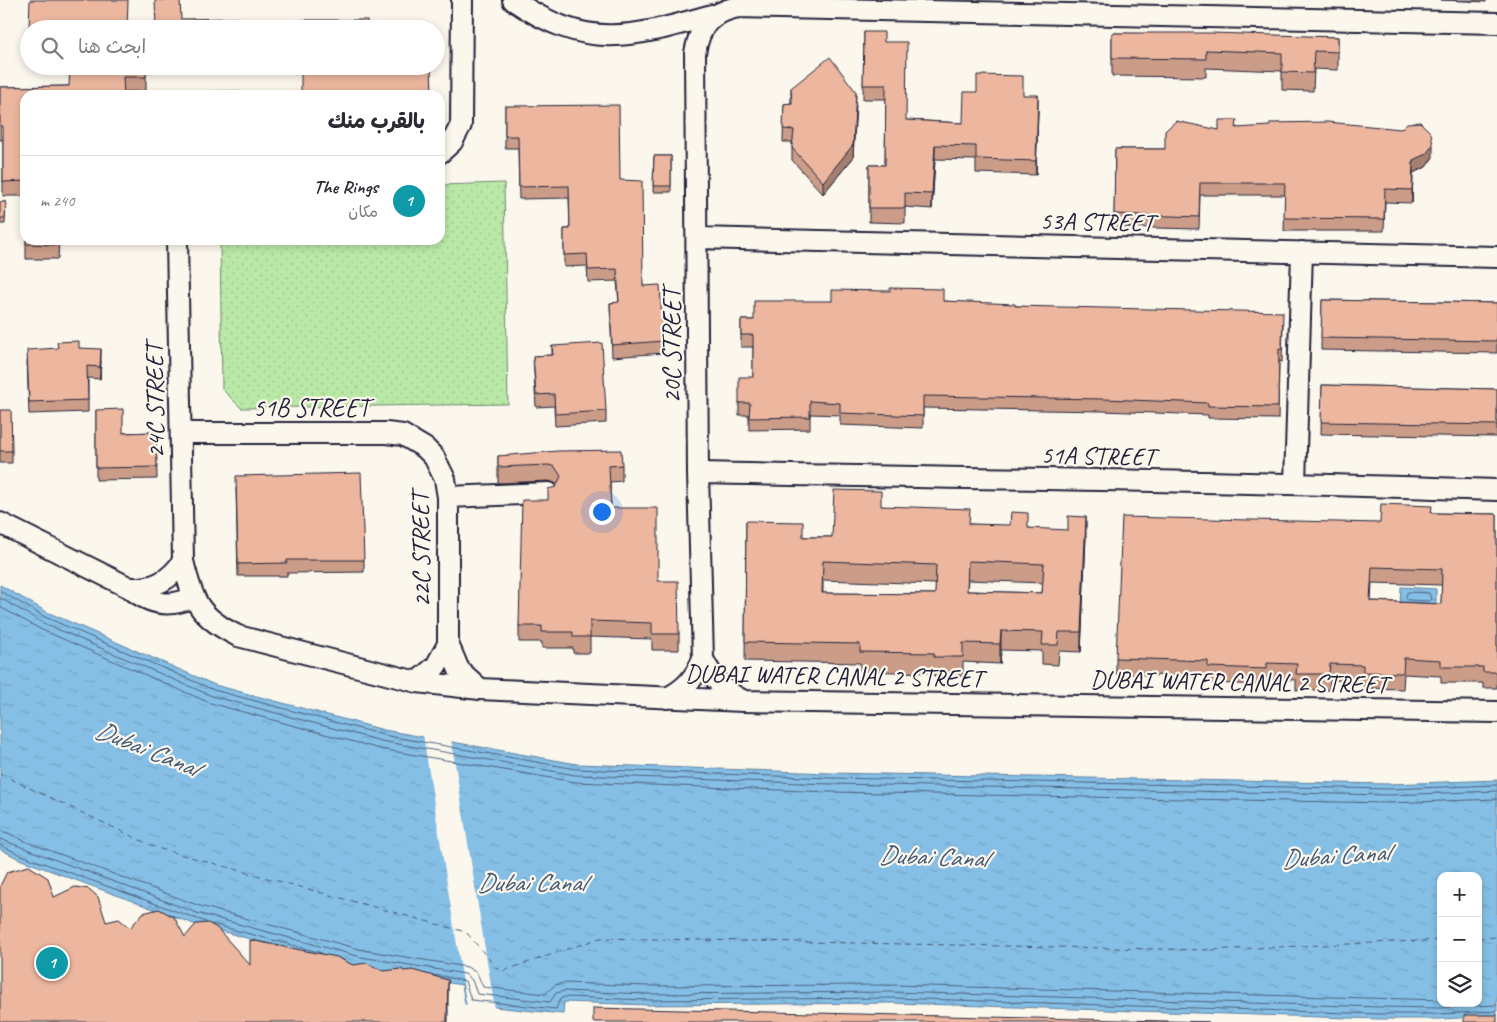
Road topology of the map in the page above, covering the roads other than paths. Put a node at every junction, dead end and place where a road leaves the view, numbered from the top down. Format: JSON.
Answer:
{"nodes":[{"id":1,"x":462,"y":0,"type":"edge"},
{"id":2,"x":513,"y":0,"type":"edge"},
{"id":3,"x":712,"y":16,"type":"junction"},
{"id":4,"x":1497,"y":23,"type":"edge"},
{"id":5,"x":445,"y":148,"type":"edge"},
{"id":6,"x":696,"y":238,"type":"junction"},
{"id":7,"x":177,"y":245,"type":"edge"},
{"id":8,"x":1302,"y":252,"type":"junction"},
{"id":9,"x":1497,"y":257,"type":"edge"},
{"id":10,"x":181,"y":434,"type":"junction"},
{"id":11,"x":434,"y":457,"type":"joint"},
{"id":12,"x":698,"y":473,"type":"junction"},
{"id":13,"x":1295,"y":483,"type":"junction"},
{"id":14,"x":1497,"y":490,"type":"edge"},
{"id":15,"x":549,"y":493,"type":"edge"},
{"id":16,"x":448,"y":497,"type":"junction"},
{"id":17,"x":0,"y":523,"type":"edge"},
{"id":18,"x":183,"y":561,"type":"junction"},
{"id":19,"x":130,"y":588,"type":"junction"},
{"id":20,"x":193,"y":598,"type":"junction"},
{"id":21,"x":448,"y":644,"type":"junction"},
{"id":22,"x":703,"y":659,"type":"junction"},
{"id":23,"x":417,"y":682,"type":"junction"},
{"id":24,"x":480,"y":689,"type":"junction"},
{"id":25,"x":667,"y":698,"type":"junction"},
{"id":26,"x":743,"y":700,"type":"junction"},
{"id":27,"x":1497,"y":712,"type":"edge"}],
"edges":[{"from":1,"to":5,"type":"street"},
{"from":2,"to":3,"type":"street"},
{"from":3,"to":4,"type":"street"},
{"from":3,"to":6,"type":"street","name":"20C STREET"},
{"from":6,"to":8,"type":"street","name":"53A STREET"},
{"from":6,"to":12,"type":"street","name":"20C STREET"},
{"from":7,"to":10,"type":"street","name":"24C STREET"},
{"from":8,"to":9,"type":"street","name":"53A STREET"},
{"from":8,"to":13,"type":"street"},
{"from":10,"to":11,"type":"street","name":"51B STREET"},
{"from":10,"to":18,"type":"street","name":"24C STREET"},
{"from":11,"to":16,"type":"street","name":"22C STREET"},
{"from":12,"to":13,"type":"street","name":"51A STREET"},
{"from":12,"to":22,"type":"street","name":"20C STREET"},
{"from":13,"to":14,"type":"street","name":"51A STREET"},
{"from":15,"to":16,"type":"street"},
{"from":16,"to":21,"type":"street","name":"22C STREET"},
{"from":17,"to":19,"type":"street"},
{"from":18,"to":19,"type":"street"},
{"from":18,"to":20,"type":"street","name":"DUBAI WATER CANAL 2 STREET"},
{"from":19,"to":20,"type":"street"},
{"from":20,"to":23,"type":"street","name":"DUBAI WATER CANAL 2 STREET"},
{"from":21,"to":23,"type":"street","name":"22C STREET"},
{"from":21,"to":24,"type":"street","name":"22C STREET"},
{"from":22,"to":25,"type":"street","name":"20C STREET"},
{"from":22,"to":26,"type":"street"},
{"from":23,"to":24,"type":"street","name":"DUBAI WATER CANAL 2 STREET"},
{"from":24,"to":25,"type":"street","name":"DUBAI WATER CANAL 2 STREET"},
{"from":25,"to":26,"type":"street","name":"DUBAI WATER CANAL 2 STREET"},
{"from":26,"to":27,"type":"street","name":"DUBAI WATER CANAL 2 STREET"}]}
